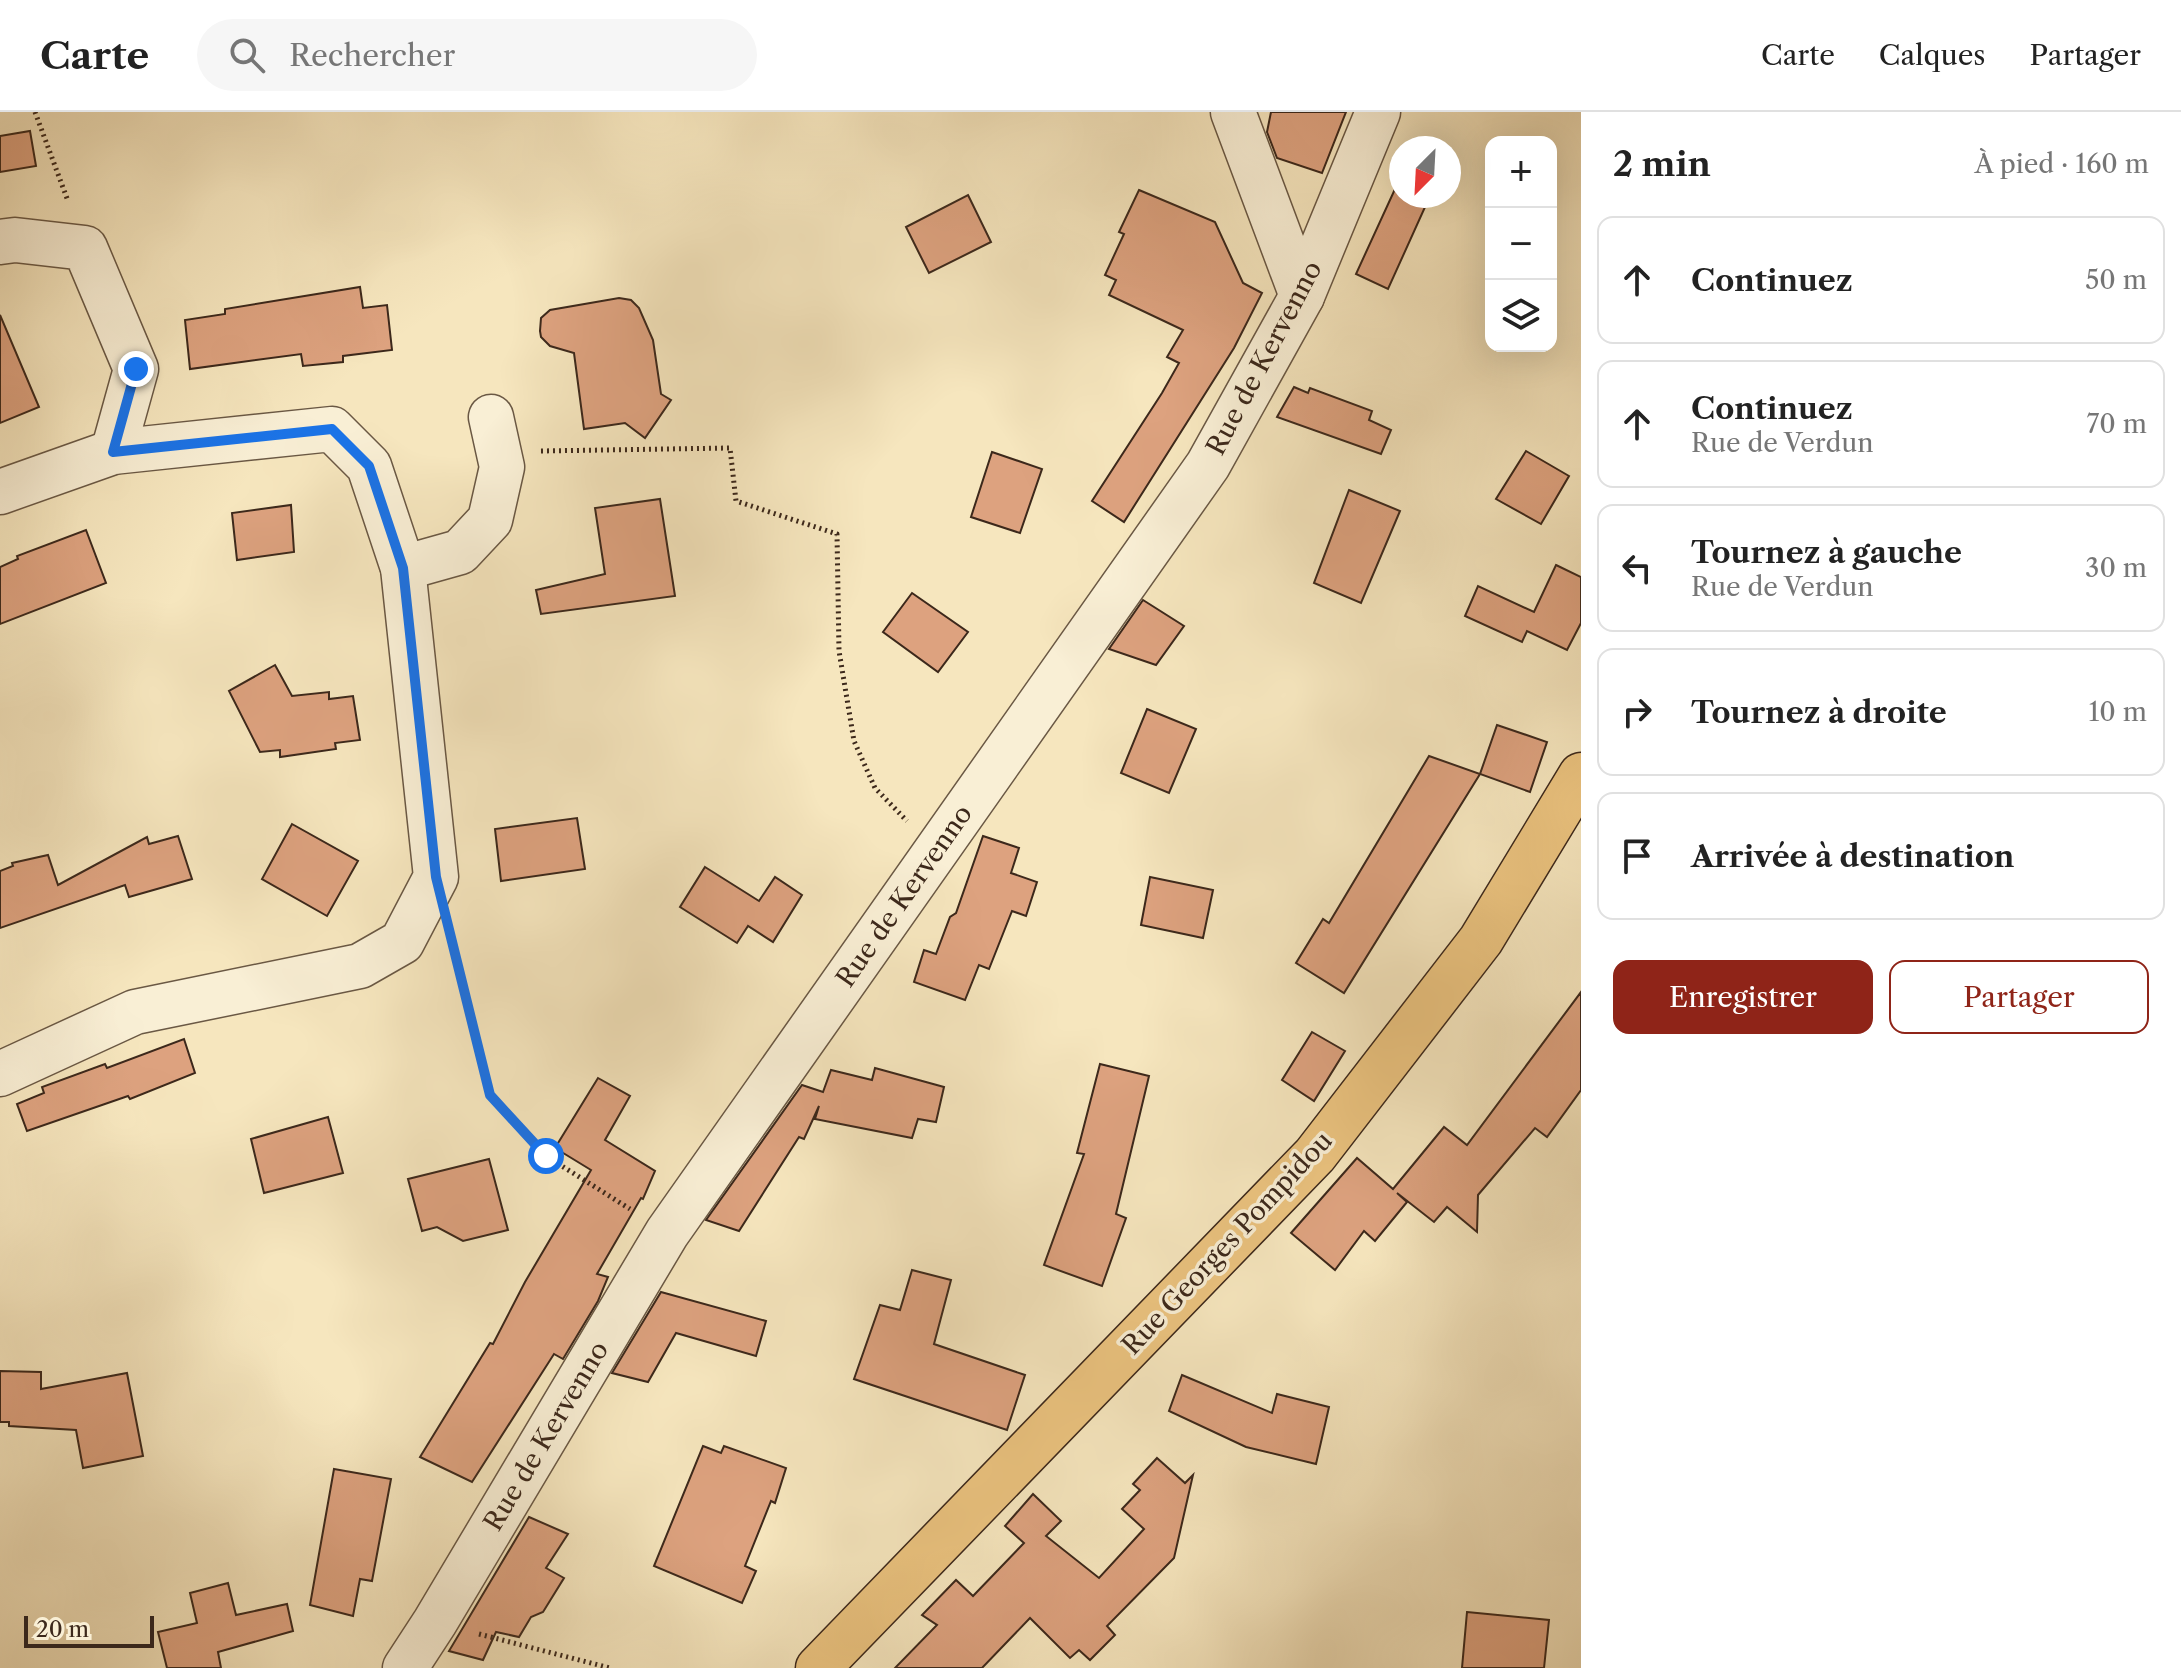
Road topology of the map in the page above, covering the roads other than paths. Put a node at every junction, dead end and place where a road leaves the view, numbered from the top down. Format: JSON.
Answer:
{"nodes":[{"id":1,"x":1233,"y":112,"type":"edge"},
{"id":2,"x":1378,"y":112,"type":"edge"},
{"id":3,"x":0,"y":242,"type":"edge"},
{"id":4,"x":1302,"y":296,"type":"junction"},
{"id":5,"x":494,"y":434,"type":"road end"},
{"id":6,"x":113,"y":452,"type":"junction"},
{"id":7,"x":0,"y":492,"type":"edge"},
{"id":8,"x":403,"y":568,"type":"junction"},
{"id":9,"x":1581,"y":775,"type":"edge"},
{"id":10,"x":0,"y":1074,"type":"edge"},
{"id":11,"x":405,"y":1668,"type":"edge"},
{"id":12,"x":818,"y":1668,"type":"edge"}],
"edges":[{"from":1,"to":4,"type":"street"},
{"from":2,"to":4,"type":"street","name":"Rue de Kervenno"},
{"from":3,"to":6,"type":"street"},
{"from":4,"to":11,"type":"street","name":"Rue de Kervenno"},
{"from":5,"to":8,"type":"street"},
{"from":6,"to":7,"type":"street"},
{"from":6,"to":8,"type":"street"},
{"from":8,"to":10,"type":"street"},
{"from":9,"to":12,"type":"main road","name":"Rue Georges Pompidou"}]}
